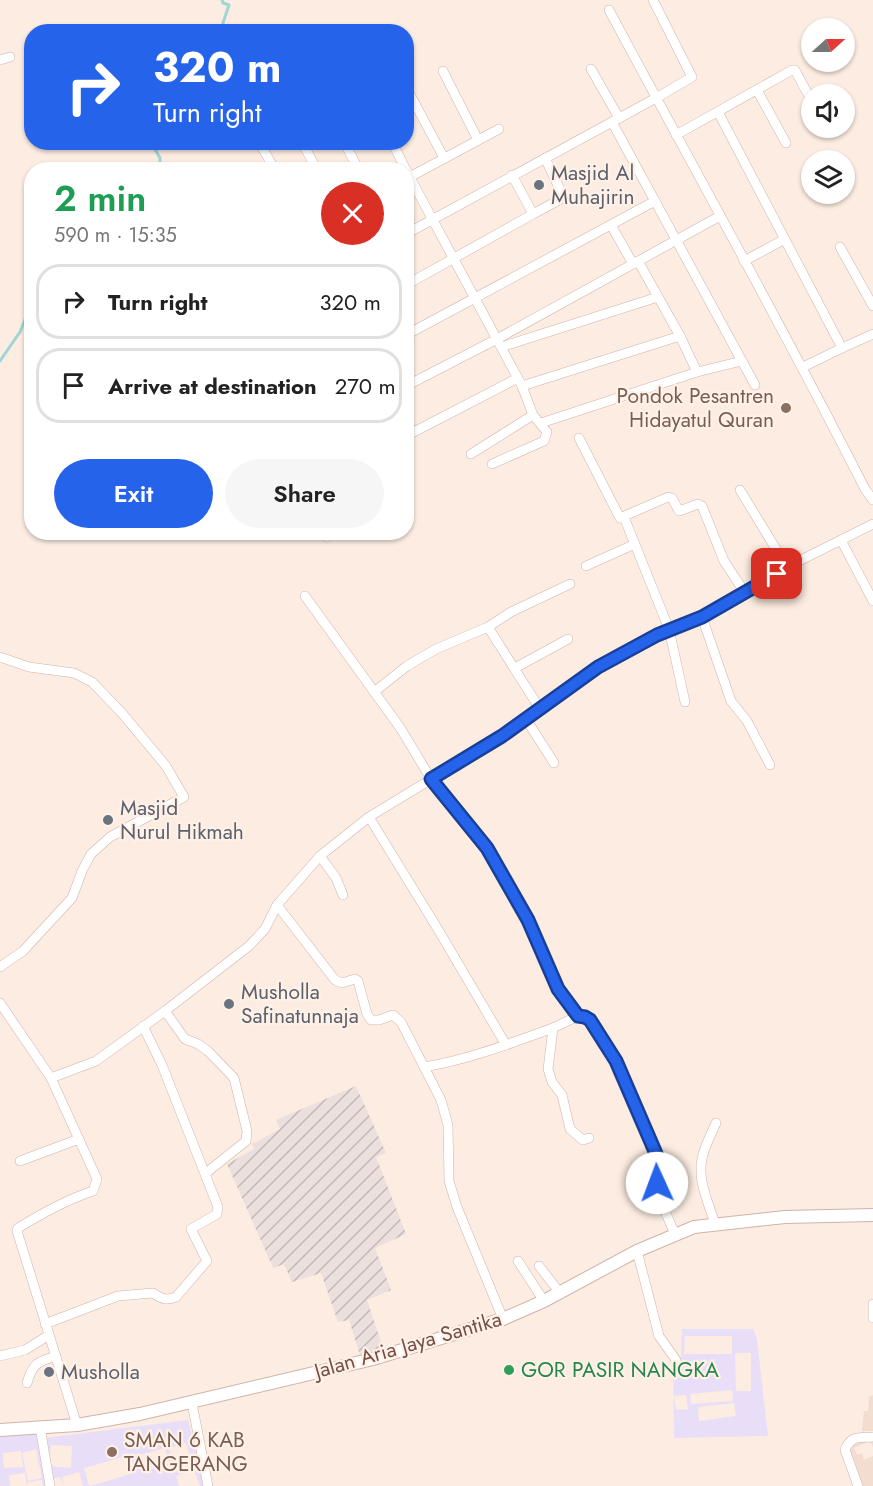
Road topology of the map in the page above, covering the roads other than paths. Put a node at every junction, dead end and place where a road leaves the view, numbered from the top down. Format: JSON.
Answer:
{"nodes":[{"id":1,"x":652,"y":0,"type":"edge"},
{"id":2,"x":609,"y":10,"type":"dead end"},
{"id":3,"x":10,"y":57,"type":"dead end"},
{"id":4,"x":0,"y":60,"type":"edge"},
{"id":5,"x":591,"y":69,"type":"dead end"},
{"id":6,"x":443,"y":71,"type":"dead end"},
{"id":7,"x":802,"y":84,"type":"edge"},
{"id":8,"x":757,"y":90,"type":"junction"},
{"id":9,"x":656,"y":98,"type":"junction"},
{"id":10,"x":414,"y":102,"type":"edge"},
{"id":11,"x":718,"y":112,"type":"junction"},
{"id":12,"x":616,"y":120,"type":"junction"},
{"id":13,"x":499,"y":129,"type":"dead end"},
{"id":14,"x":676,"y":135,"type":"junction"},
{"id":15,"x":478,"y":140,"type":"junction"},
{"id":16,"x":786,"y":143,"type":"dead end"},
{"id":17,"x":444,"y":158,"type":"junction"},
{"id":18,"x":545,"y":158,"type":"junction"},
{"id":19,"x":414,"y":171,"type":"edge"},
{"id":20,"x":512,"y":175,"type":"junction"},
{"id":21,"x":414,"y":186,"type":"edge"},
{"id":22,"x":655,"y":201,"type":"junction"},
{"id":23,"x":533,"y":214,"type":"junction"},
{"id":24,"x":720,"y":216,"type":"junction"},
{"id":25,"x":433,"y":220,"type":"junction"},
{"id":26,"x":611,"y":225,"type":"junction"},
{"id":27,"x":414,"y":230,"type":"edge"},
{"id":28,"x":785,"y":239,"type":"junction"},
{"id":29,"x":677,"y":240,"type":"junction"},
{"id":30,"x":840,"y":247,"type":"dead end"},
{"id":31,"x":454,"y":259,"type":"junction"},
{"id":32,"x":744,"y":261,"type":"junction"},
{"id":33,"x":635,"y":263,"type":"junction"},
{"id":34,"x":414,"y":281,"type":"edge"},
{"id":35,"x":658,"y":297,"type":"junction"},
{"id":36,"x":476,"y":299,"type":"junction"},
{"id":37,"x":873,"y":306,"type":"edge"},
{"id":38,"x":414,"y":331,"type":"edge"},
{"id":39,"x":873,"y":334,"type":"edge"},
{"id":40,"x":680,"y":336,"type":"junction"},
{"id":41,"x":499,"y":343,"type":"junction"},
{"id":42,"x":842,"y":348,"type":"junction"},
{"id":43,"x":742,"y":361,"type":"junction"},
{"id":44,"x":803,"y":367,"type":"junction"},
{"id":45,"x":697,"y":372,"type":"junction"},
{"id":46,"x":414,"y":382,"type":"edge"},
{"id":47,"x":520,"y":382,"type":"junction"},
{"id":48,"x":755,"y":385,"type":"dead end"},
{"id":49,"x":533,"y":415,"type":"junction"},
{"id":50,"x":541,"y":423,"type":"junction"},
{"id":51,"x":414,"y":432,"type":"edge"},
{"id":52,"x":579,"y":438,"type":"dead end"},
{"id":53,"x":471,"y":454,"type":"dead end"},
{"id":54,"x":492,"y":464,"type":"dead end"},
{"id":55,"x":740,"y":490,"type":"dead end"},
{"id":56,"x":873,"y":500,"type":"edge"},
{"id":57,"x":624,"y":517,"type":"junction"},
{"id":58,"x":873,"y":524,"type":"edge"},
{"id":59,"x":841,"y":540,"type":"junction"},
{"id":60,"x":635,"y":544,"type":"junction"},
{"id":61,"x":586,"y":566,"type":"dead end"},
{"id":62,"x":787,"y":567,"type":"junction"},
{"id":63,"x":570,"y":584,"type":"dead end"},
{"id":64,"x":746,"y":593,"type":"junction"},
{"id":65,"x":305,"y":596,"type":"dead end"},
{"id":66,"x":873,"y":600,"type":"edge"},
{"id":67,"x":702,"y":617,"type":"junction"},
{"id":68,"x":488,"y":627,"type":"junction"},
{"id":69,"x":669,"y":629,"type":"junction"},
{"id":70,"x":568,"y":639,"type":"dead end"},
{"id":71,"x":0,"y":657,"type":"edge"},
{"id":72,"x":515,"y":668,"type":"junction"},
{"id":73,"x":374,"y":692,"type":"junction"},
{"id":74,"x":685,"y":702,"type":"dead end"},
{"id":75,"x":540,"y":709,"type":"junction"},
{"id":76,"x":526,"y":719,"type":"junction"},
{"id":77,"x":554,"y":763,"type":"dead end"},
{"id":78,"x":770,"y":765,"type":"dead end"},
{"id":79,"x":431,"y":779,"type":"junction"},
{"id":80,"x":369,"y":817,"type":"junction"},
{"id":81,"x":320,"y":856,"type":"junction"},
{"id":82,"x":343,"y":895,"type":"dead end"},
{"id":83,"x":277,"y":905,"type":"junction"},
{"id":84,"x":0,"y":967,"type":"edge"},
{"id":85,"x":1,"y":1006,"type":"edge"},
{"id":86,"x":165,"y":1011,"type":"junction"},
{"id":87,"x":578,"y":1016,"type":"junction"},
{"id":88,"x":143,"y":1026,"type":"junction"},
{"id":89,"x":553,"y":1028,"type":"junction"},
{"id":90,"x":506,"y":1045,"type":"junction"},
{"id":91,"x":424,"y":1067,"type":"junction"},
{"id":92,"x":51,"y":1078,"type":"junction"},
{"id":93,"x":716,"y":1123,"type":"dead end"},
{"id":94,"x":589,"y":1138,"type":"dead end"},
{"id":95,"x":79,"y":1139,"type":"junction"},
{"id":96,"x":20,"y":1161,"type":"dead end"},
{"id":97,"x":206,"y":1173,"type":"junction"},
{"id":98,"x":873,"y":1215,"type":"edge"},
{"id":99,"x":715,"y":1224,"type":"junction"},
{"id":100,"x":675,"y":1234,"type":"junction"},
{"id":101,"x":637,"y":1251,"type":"junction"},
{"id":102,"x":518,"y":1261,"type":"dead end"},
{"id":103,"x":539,"y":1266,"type":"dead end"},
{"id":104,"x":560,"y":1293,"type":"junction"},
{"id":105,"x":544,"y":1301,"type":"junction"},
{"id":106,"x":873,"y":1304,"type":"edge"},
{"id":107,"x":873,"y":1318,"type":"edge"},
{"id":108,"x":503,"y":1319,"type":"junction"},
{"id":109,"x":45,"y":1324,"type":"junction"},
{"id":110,"x":49,"y":1335,"type":"junction"},
{"id":111,"x":0,"y":1356,"type":"edge"},
{"id":112,"x":56,"y":1356,"type":"junction"},
{"id":113,"x":676,"y":1360,"type":"dead end"},
{"id":114,"x":27,"y":1383,"type":"dead end"},
{"id":115,"x":192,"y":1403,"type":"junction"},
{"id":116,"x":77,"y":1425,"type":"junction"},
{"id":117,"x":40,"y":1427,"type":"junction"},
{"id":118,"x":0,"y":1430,"type":"edge"},
{"id":119,"x":873,"y":1437,"type":"edge"},
{"id":120,"x":50,"y":1486,"type":"edge"},
{"id":121,"x":208,"y":1486,"type":"edge"},
{"id":122,"x":858,"y":1486,"type":"edge"}],
"edges":[{"from":1,"to":9,"type":"street"},
{"from":2,"to":9,"type":"street"},
{"from":3,"to":4,"type":"street"},
{"from":5,"to":12,"type":"street"},
{"from":6,"to":15,"type":"street"},
{"from":7,"to":8,"type":"street"},
{"from":8,"to":11,"type":"street"},
{"from":8,"to":16,"type":"street"},
{"from":9,"to":12,"type":"street"},
{"from":9,"to":14,"type":"street"},
{"from":10,"to":17,"type":"street"},
{"from":11,"to":14,"type":"street"},
{"from":11,"to":28,"type":"street"},
{"from":12,"to":18,"type":"street"},
{"from":12,"to":22,"type":"street"},
{"from":13,"to":15,"type":"street"},
{"from":14,"to":24,"type":"street"},
{"from":15,"to":17,"type":"street"},
{"from":17,"to":19,"type":"street"},
{"from":18,"to":20,"type":"street"},
{"from":18,"to":23,"type":"street"},
{"from":20,"to":23,"type":"street"},
{"from":20,"to":25,"type":"street"},
{"from":21,"to":25,"type":"street"},
{"from":22,"to":26,"type":"street"},
{"from":22,"to":29,"type":"street"},
{"from":23,"to":31,"type":"street"},
{"from":24,"to":29,"type":"street"},
{"from":24,"to":32,"type":"street"},
{"from":25,"to":27,"type":"street"},
{"from":25,"to":31,"type":"street"},
{"from":26,"to":33,"type":"street"},
{"from":26,"to":36,"type":"street"},
{"from":28,"to":32,"type":"street"},
{"from":28,"to":42,"type":"street"},
{"from":29,"to":33,"type":"street"},
{"from":29,"to":43,"type":"street"},
{"from":30,"to":37,"type":"street"},
{"from":31,"to":34,"type":"street"},
{"from":31,"to":36,"type":"street"},
{"from":32,"to":44,"type":"street"},
{"from":33,"to":35,"type":"street"},
{"from":33,"to":41,"type":"street"},
{"from":35,"to":40,"type":"street"},
{"from":35,"to":41,"type":"street"},
{"from":36,"to":38,"type":"street"},
{"from":36,"to":41,"type":"street"},
{"from":39,"to":42,"type":"street"},
{"from":40,"to":45,"type":"street"},
{"from":40,"to":47,"type":"street"},
{"from":41,"to":46,"type":"street"},
{"from":41,"to":47,"type":"street"},
{"from":42,"to":44,"type":"street"},
{"from":43,"to":45,"type":"street"},
{"from":43,"to":48,"type":"street"},
{"from":44,"to":56,"type":"street"},
{"from":45,"to":50,"type":"street"},
{"from":47,"to":49,"type":"street"},
{"from":47,"to":51,"type":"street"},
{"from":49,"to":50,"type":"street"},
{"from":49,"to":53,"type":"street"},
{"from":50,"to":54,"type":"street"},
{"from":52,"to":57,"type":"street"},
{"from":55,"to":62,"type":"street"},
{"from":57,"to":60,"type":"street"},
{"from":57,"to":64,"type":"street"},
{"from":58,"to":59,"type":"street"},
{"from":59,"to":62,"type":"street"},
{"from":59,"to":66,"type":"street"},
{"from":60,"to":61,"type":"street"},
{"from":60,"to":69,"type":"street"},
{"from":62,"to":64,"type":"street"},
{"from":63,"to":68,"type":"street"},
{"from":64,"to":67,"type":"street"},
{"from":65,"to":73,"type":"street"},
{"from":67,"to":69,"type":"street"},
{"from":67,"to":78,"type":"street"},
{"from":68,"to":72,"type":"street"},
{"from":68,"to":73,"type":"street"},
{"from":69,"to":74,"type":"street"},
{"from":69,"to":75,"type":"street"},
{"from":70,"to":72,"type":"street"},
{"from":71,"to":84,"type":"street"},
{"from":72,"to":75,"type":"street"},
{"from":73,"to":79,"type":"street"},
{"from":75,"to":76,"type":"street"},
{"from":76,"to":77,"type":"street"},
{"from":76,"to":79,"type":"street"},
{"from":79,"to":80,"type":"street"},
{"from":79,"to":87,"type":"street"},
{"from":80,"to":81,"type":"street"},
{"from":80,"to":90,"type":"street"},
{"from":81,"to":82,"type":"street"},
{"from":81,"to":83,"type":"street"},
{"from":83,"to":86,"type":"street"},
{"from":83,"to":91,"type":"street"},
{"from":85,"to":92,"type":"street"},
{"from":86,"to":88,"type":"street"},
{"from":86,"to":97,"type":"street"},
{"from":87,"to":89,"type":"street"},
{"from":87,"to":100,"type":"street"},
{"from":88,"to":92,"type":"street"},
{"from":88,"to":97,"type":"street"},
{"from":89,"to":90,"type":"street"},
{"from":89,"to":94,"type":"street"},
{"from":90,"to":91,"type":"street"},
{"from":91,"to":108,"type":"street"},
{"from":92,"to":95,"type":"street"},
{"from":93,"to":99,"type":"street"},
{"from":95,"to":96,"type":"street"},
{"from":95,"to":109,"type":"street"},
{"from":97,"to":109,"type":"street"},
{"from":98,"to":99,"type":"street","name":"Jalan Aria Jaya Santika"},
{"from":99,"to":100,"type":"street","name":"Jalan Aria Jaya Santika"},
{"from":100,"to":101,"type":"street","name":"Jalan Aria Jaya Santika"},
{"from":101,"to":104,"type":"street","name":"Jalan Aria Jaya Santika"},
{"from":101,"to":113,"type":"street"},
{"from":102,"to":105,"type":"street"},
{"from":103,"to":104,"type":"street"},
{"from":104,"to":105,"type":"street","name":"Jalan Aria Jaya Santika"},
{"from":105,"to":108,"type":"street","name":"Jalan Aria Jaya Santika"},
{"from":106,"to":107,"type":"street"},
{"from":108,"to":115,"type":"street","name":"Jalan Aria Jaya Santika"},
{"from":109,"to":110,"type":"street"},
{"from":110,"to":111,"type":"street"},
{"from":110,"to":112,"type":"street"},
{"from":112,"to":114,"type":"street"},
{"from":112,"to":116,"type":"street"},
{"from":115,"to":116,"type":"street","name":"Jalan Aria Jaya Santika"},
{"from":115,"to":121,"type":"street"},
{"from":116,"to":117,"type":"street","name":"Jalan Aria Jaya Santika"},
{"from":117,"to":118,"type":"street","name":"Jalan Aria Jaya Santika"},
{"from":117,"to":120,"type":"street"},
{"from":119,"to":122,"type":"street"}]}
